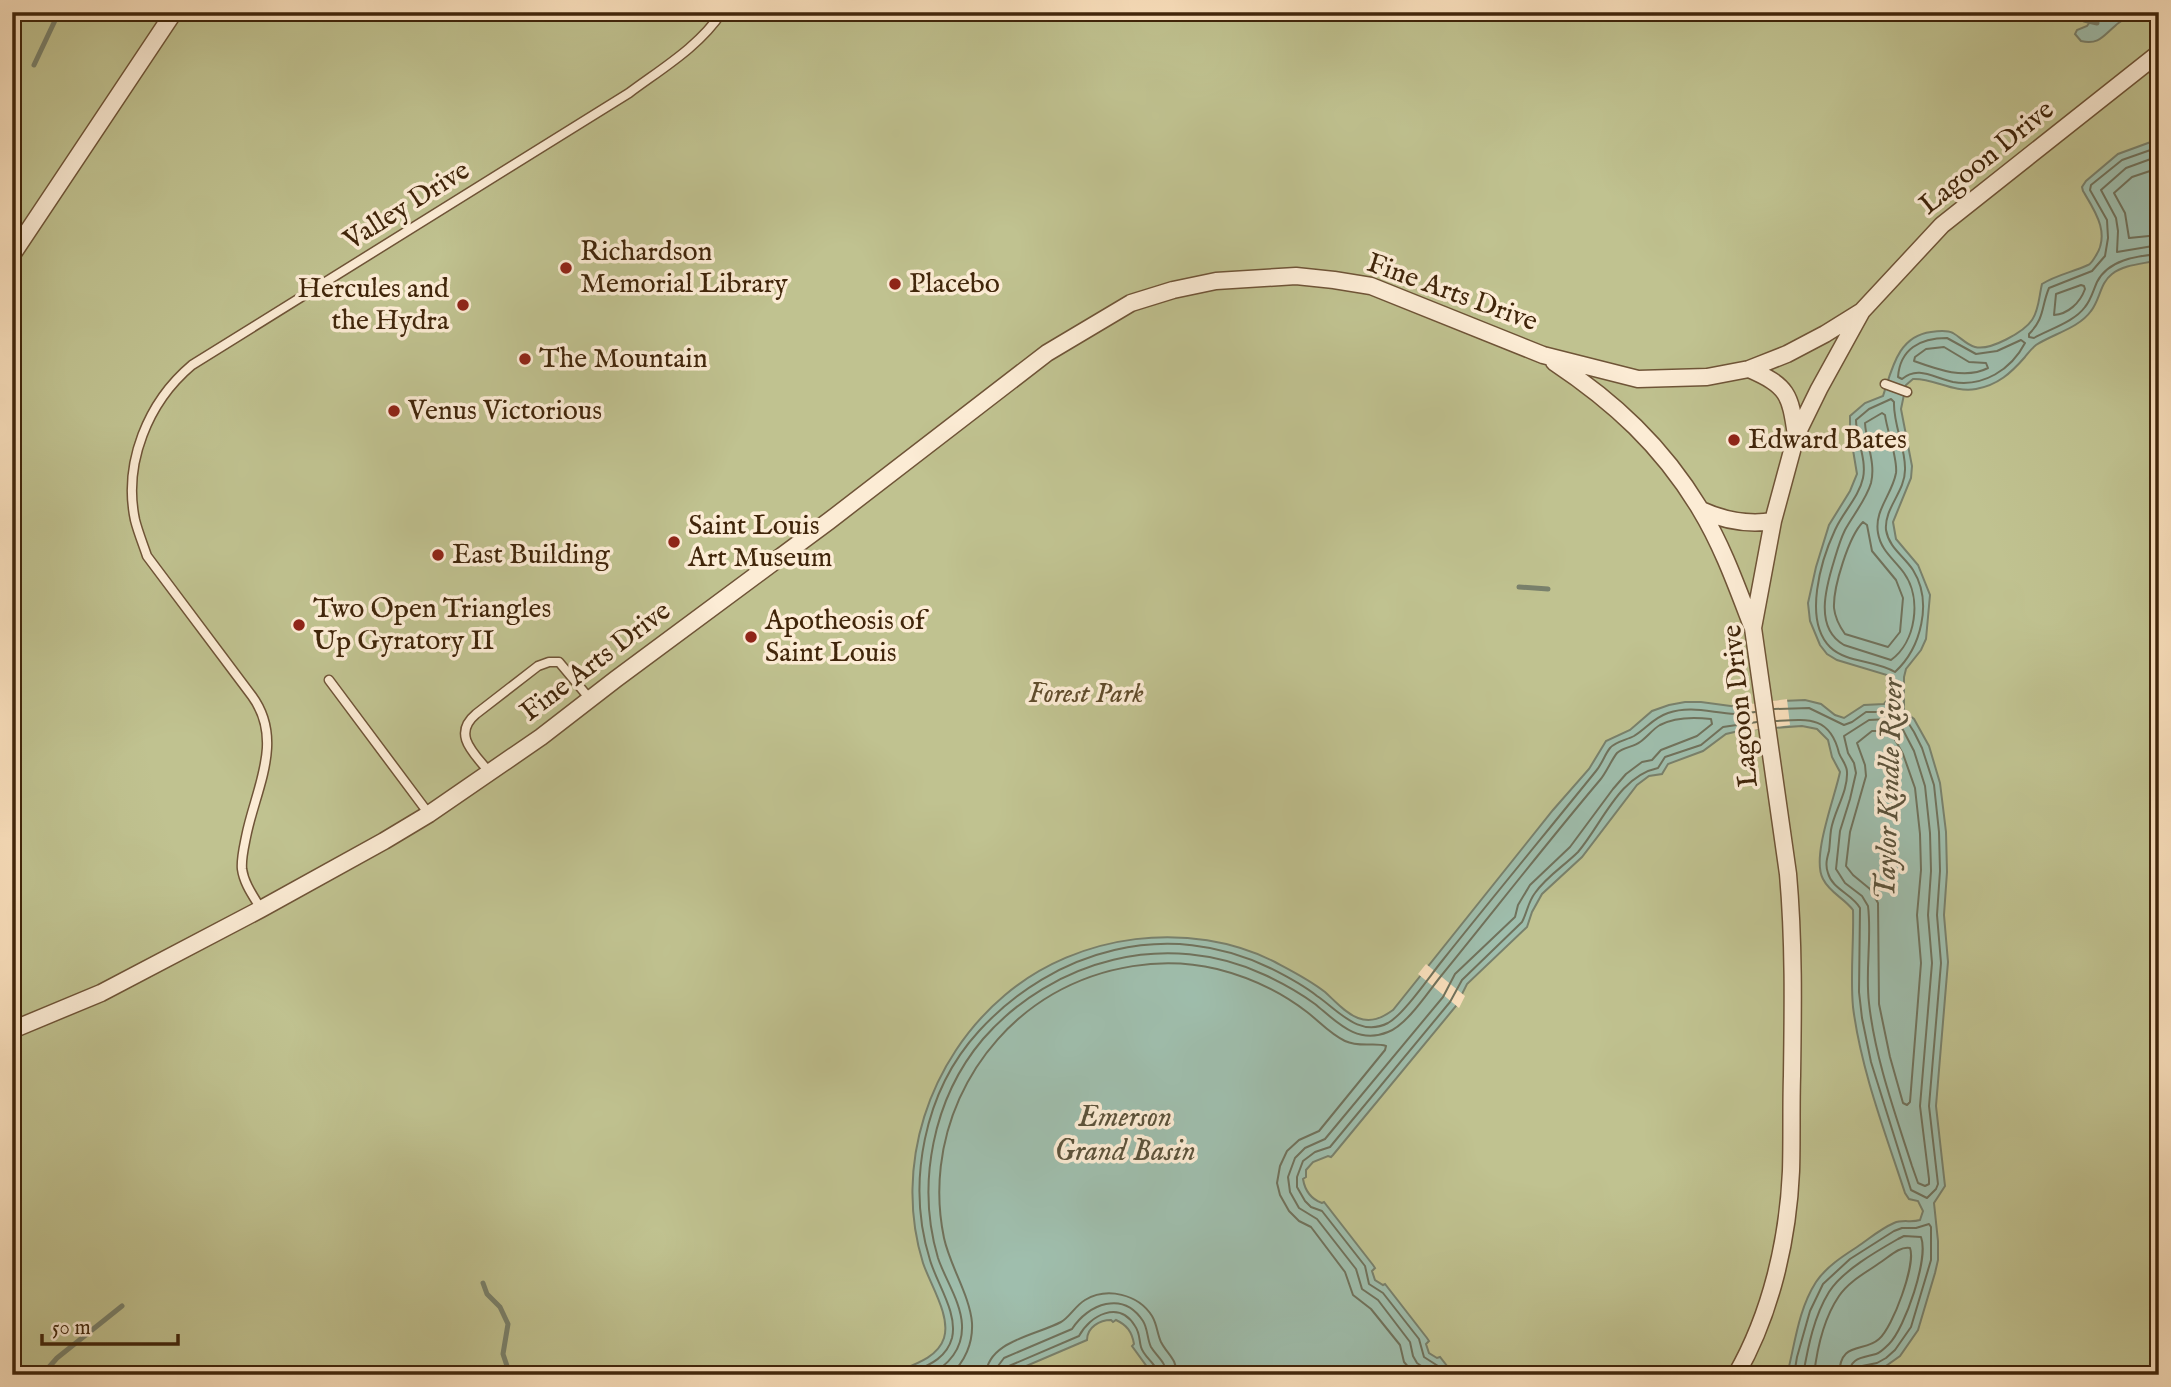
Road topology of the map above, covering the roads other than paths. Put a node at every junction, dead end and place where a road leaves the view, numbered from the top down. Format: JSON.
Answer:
{"nodes":[{"id":1,"x":174,"y":12,"type":"edge"},
{"id":2,"x":722,"y":12,"type":"edge"},
{"id":3,"x":2159,"y":54,"type":"edge"},
{"id":4,"x":12,"y":255,"type":"edge"},
{"id":5,"x":1862,"y":311,"type":"junction"},
{"id":6,"x":1543,"y":355,"type":"junction"},
{"id":7,"x":1749,"y":369,"type":"junction"},
{"id":8,"x":1885,"y":384,"type":"dead end"},
{"id":9,"x":1907,"y":392,"type":"dead end"},
{"id":10,"x":1796,"y":436,"type":"junction"},
{"id":11,"x":1701,"y":510,"type":"junction"},
{"id":12,"x":1773,"y":521,"type":"junction"},
{"id":13,"x":1753,"y":628,"type":"junction"},
{"id":14,"x":329,"y":680,"type":"dead end"},
{"id":15,"x":590,"y":699,"type":"junction"},
{"id":16,"x":490,"y":773,"type":"junction"},
{"id":17,"x":429,"y":814,"type":"junction"},
{"id":18,"x":261,"y":909,"type":"junction"},
{"id":19,"x":12,"y":1030,"type":"edge"},
{"id":20,"x":1736,"y":1375,"type":"edge"}],
"edges":[{"from":1,"to":4,"type":"street"},
{"from":2,"to":18,"type":"lane","name":"Valley Drive"},
{"from":3,"to":5,"type":"street","name":"Lagoon Drive"},
{"from":5,"to":7,"type":"street","name":"Fine Arts Drive"},
{"from":5,"to":10,"type":"street","name":"Lagoon Drive"},
{"from":6,"to":7,"type":"street","name":"Fine Arts Drive"},
{"from":6,"to":11,"type":"street","name":"Fine Arts Drive"},
{"from":6,"to":15,"type":"street","name":"Fine Arts Drive"},
{"from":7,"to":10,"type":"street"},
{"from":8,"to":9,"type":"lane"},
{"from":10,"to":12,"type":"street","name":"Lagoon Drive"},
{"from":11,"to":12,"type":"street"},
{"from":11,"to":13,"type":"street","name":"Fine Arts Drive"},
{"from":12,"to":13,"type":"street","name":"Lagoon Drive"},
{"from":13,"to":20,"type":"street","name":"Lagoon Drive"},
{"from":14,"to":17,"type":"lane"},
{"from":15,"to":16,"type":"street","name":"Fine Arts Drive"},
{"from":15,"to":16,"type":"lane"},
{"from":16,"to":17,"type":"street","name":"Fine Arts Drive"},
{"from":17,"to":18,"type":"street","name":"Fine Arts Drive"},
{"from":18,"to":19,"type":"street","name":"Fine Arts Drive"}]}
